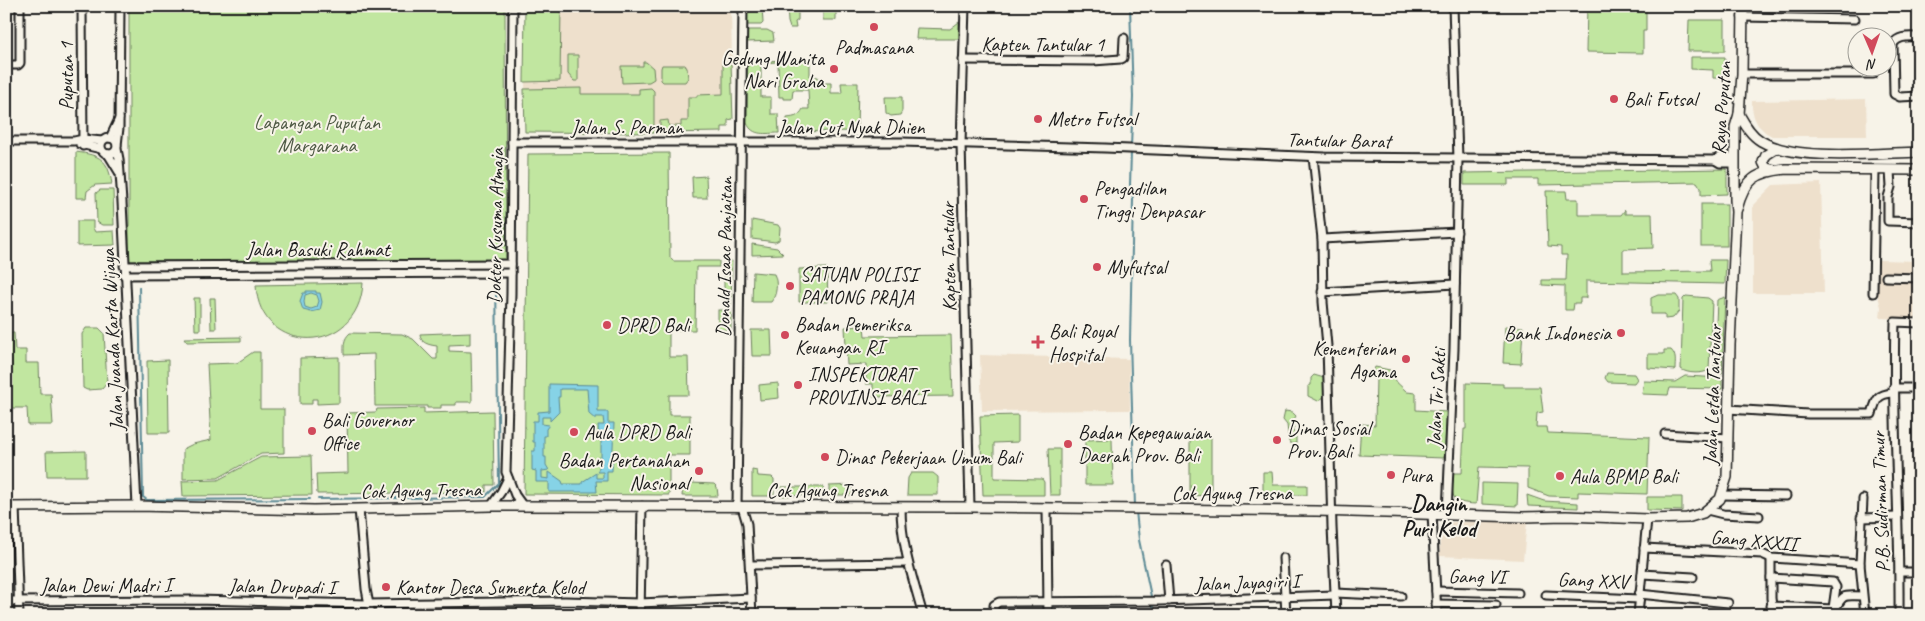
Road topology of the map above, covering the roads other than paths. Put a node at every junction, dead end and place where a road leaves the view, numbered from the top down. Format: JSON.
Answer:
{"nodes":[{"id":1,"x":20,"y":6,"type":"edge"},
{"id":2,"x":82,"y":6,"type":"edge"},
{"id":3,"x":120,"y":6,"type":"edge"},
{"id":4,"x":513,"y":6,"type":"edge"},
{"id":5,"x":743,"y":6,"type":"edge"},
{"id":6,"x":965,"y":6,"type":"edge"},
{"id":7,"x":1453,"y":6,"type":"edge"},
{"id":8,"x":1743,"y":6,"type":"edge"},
{"id":9,"x":1742,"y":17,"type":"junction"},
{"id":10,"x":1855,"y":19,"type":"dead end"},
{"id":11,"x":1124,"y":38,"type":"dead end"},
{"id":12,"x":1919,"y":38,"type":"edge"},
{"id":13,"x":966,"y":60,"type":"junction"},
{"id":14,"x":6,"y":65,"type":"edge"},
{"id":15,"x":1742,"y":74,"type":"junction"},
{"id":16,"x":1848,"y":74,"type":"edge"},
{"id":17,"x":1919,"y":96,"type":"edge"},
{"id":18,"x":1739,"y":114,"type":"junction"},
{"id":19,"x":119,"y":119,"type":"junction"},
{"id":20,"x":110,"y":138,"type":"junction"},
{"id":21,"x":6,"y":141,"type":"edge"},
{"id":22,"x":102,"y":141,"type":"junction"},
{"id":23,"x":512,"y":142,"type":"junction"},
{"id":24,"x":83,"y":143,"type":"junction"},
{"id":25,"x":741,"y":143,"type":"junction"},
{"id":26,"x":961,"y":144,"type":"junction"},
{"id":27,"x":117,"y":147,"type":"junction"},
{"id":28,"x":1777,"y":148,"type":"junction"},
{"id":29,"x":101,"y":149,"type":"junction"},
{"id":30,"x":1919,"y":152,"type":"edge"},
{"id":31,"x":108,"y":154,"type":"junction"},
{"id":32,"x":1313,"y":157,"type":"junction"},
{"id":33,"x":1458,"y":159,"type":"junction"},
{"id":34,"x":1735,"y":160,"type":"junction"},
{"id":35,"x":1775,"y":170,"type":"junction"},
{"id":36,"x":1919,"y":170,"type":"edge"},
{"id":37,"x":1875,"y":171,"type":"junction"},
{"id":38,"x":1890,"y":171,"type":"junction"},
{"id":39,"x":120,"y":172,"type":"junction"},
{"id":40,"x":1736,"y":212,"type":"junction"},
{"id":41,"x":1919,"y":222,"type":"edge"},
{"id":42,"x":1457,"y":232,"type":"junction"},
{"id":43,"x":1322,"y":239,"type":"junction"},
{"id":44,"x":511,"y":264,"type":"junction"},
{"id":45,"x":124,"y":266,"type":"junction"},
{"id":46,"x":511,"y":273,"type":"junction"},
{"id":47,"x":124,"y":275,"type":"junction"},
{"id":48,"x":1886,"y":277,"type":"dead end"},
{"id":49,"x":1919,"y":278,"type":"edge"},
{"id":50,"x":1455,"y":284,"type":"junction"},
{"id":51,"x":1322,"y":292,"type":"junction"},
{"id":52,"x":1873,"y":293,"type":"dead end"},
{"id":53,"x":1919,"y":323,"type":"edge"},
{"id":54,"x":1919,"y":388,"type":"edge"},
{"id":55,"x":1893,"y":390,"type":"junction"},
{"id":56,"x":1728,"y":409,"type":"junction"},
{"id":57,"x":1664,"y":434,"type":"dead end"},
{"id":58,"x":1728,"y":438,"type":"junction"},
{"id":59,"x":508,"y":479,"type":"junction"},
{"id":60,"x":1722,"y":495,"type":"junction"},
{"id":61,"x":1786,"y":496,"type":"dead end"},
{"id":62,"x":1863,"y":500,"type":"dead end"},
{"id":63,"x":137,"y":506,"type":"junction"},
{"id":64,"x":491,"y":506,"type":"junction"},
{"id":65,"x":523,"y":506,"type":"junction"},
{"id":66,"x":642,"y":506,"type":"junction"},
{"id":67,"x":11,"y":507,"type":"edge"},
{"id":68,"x":740,"y":507,"type":"junction"},
{"id":69,"x":901,"y":507,"type":"junction"},
{"id":70,"x":970,"y":507,"type":"junction"},
{"id":71,"x":754,"y":508,"type":"junction"},
{"id":72,"x":1047,"y":508,"type":"junction"},
{"id":73,"x":359,"y":509,"type":"junction"},
{"id":74,"x":1707,"y":510,"type":"junction"},
{"id":75,"x":1331,"y":512,"type":"junction"},
{"id":76,"x":1432,"y":514,"type":"junction"},
{"id":77,"x":1446,"y":514,"type":"junction"},
{"id":78,"x":1759,"y":516,"type":"dead end"},
{"id":79,"x":1897,"y":517,"type":"junction"},
{"id":80,"x":1861,"y":518,"type":"junction"},
{"id":81,"x":1647,"y":519,"type":"junction"},
{"id":82,"x":747,"y":524,"type":"junction"},
{"id":83,"x":1644,"y":548,"type":"junction"},
{"id":84,"x":1284,"y":558,"type":"dead end"},
{"id":85,"x":1771,"y":558,"type":"junction"},
{"id":86,"x":908,"y":564,"type":"junction"},
{"id":87,"x":1860,"y":564,"type":"junction"},
{"id":88,"x":750,"y":565,"type":"junction"},
{"id":89,"x":1166,"y":566,"type":"dead end"},
{"id":90,"x":1899,"y":572,"type":"junction"},
{"id":91,"x":1919,"y":572,"type":"edge"},
{"id":92,"x":1642,"y":574,"type":"junction"},
{"id":93,"x":1693,"y":577,"type":"dead end"},
{"id":94,"x":1771,"y":578,"type":"junction"},
{"id":95,"x":1436,"y":591,"type":"junction"},
{"id":96,"x":1518,"y":593,"type":"dead end"},
{"id":97,"x":1335,"y":594,"type":"junction"},
{"id":98,"x":1546,"y":595,"type":"dead end"},
{"id":99,"x":1401,"y":596,"type":"dead end"},
{"id":100,"x":1639,"y":596,"type":"junction"},
{"id":101,"x":1862,"y":596,"type":"junction"},
{"id":102,"x":751,"y":598,"type":"junction"},
{"id":103,"x":1286,"y":598,"type":"junction"},
{"id":104,"x":194,"y":600,"type":"joint"},
{"id":105,"x":6,"y":601,"type":"edge"},
{"id":106,"x":18,"y":601,"type":"junction"},
{"id":107,"x":1048,"y":601,"type":"junction"},
{"id":108,"x":1169,"y":601,"type":"junction"},
{"id":109,"x":1728,"y":603,"type":"dead end"},
{"id":110,"x":368,"y":604,"type":"junction"},
{"id":111,"x":640,"y":604,"type":"junction"},
{"id":112,"x":1436,"y":604,"type":"junction"},
{"id":113,"x":1496,"y":605,"type":"dead end"},
{"id":114,"x":1771,"y":606,"type":"junction"},
{"id":115,"x":1833,"y":609,"type":"junction"},
{"id":116,"x":19,"y":615,"type":"edge"},
{"id":117,"x":371,"y":615,"type":"edge"},
{"id":118,"x":640,"y":615,"type":"edge"},
{"id":119,"x":752,"y":615,"type":"edge"},
{"id":120,"x":923,"y":615,"type":"edge"},
{"id":121,"x":994,"y":615,"type":"edge"},
{"id":122,"x":1048,"y":615,"type":"edge"},
{"id":123,"x":1286,"y":615,"type":"edge"},
{"id":124,"x":1336,"y":615,"type":"edge"},
{"id":125,"x":1437,"y":615,"type":"edge"},
{"id":126,"x":1638,"y":615,"type":"edge"},
{"id":127,"x":1773,"y":615,"type":"edge"},
{"id":128,"x":1865,"y":615,"type":"edge"},
{"id":129,"x":1898,"y":615,"type":"edge"}],
"edges":[{"from":1,"to":14,"type":"street"},
{"from":2,"to":24,"type":"street","name":"Puputan 1"},
{"from":3,"to":19,"type":"street","name":"Jalan Juanda Karta Wijaya"},
{"from":4,"to":23,"type":"street","name":"Dokter Kusuma Atmaja"},
{"from":5,"to":25,"type":"street","name":"Donald Isaac Panjaitan"},
{"from":6,"to":13,"type":"street","name":"Kapten Tantular"},
{"from":7,"to":33,"type":"street","name":"Jalan Tri Sakti"},
{"from":8,"to":9,"type":"main road","name":"Raya Puputan"},
{"from":9,"to":10,"type":"street"},
{"from":9,"to":15,"type":"main road","name":"Raya Puputan"},
{"from":11,"to":13,"type":"street","name":"Kapten Tantular 1"},
{"from":12,"to":17,"type":"street"},
{"from":13,"to":26,"type":"street","name":"Kapten Tantular"},
{"from":15,"to":16,"type":"street"},
{"from":15,"to":18,"type":"main road","name":"Raya Puputan"},
{"from":18,"to":28,"type":"main road"},
{"from":18,"to":34,"type":"main road","name":"Raya Puputan"},
{"from":19,"to":20,"type":"street","name":"Jalan Juanda Karta Wijaya"},
{"from":19,"to":27,"type":"street","name":"Jalan Juanda Karta Wijaya"},
{"from":20,"to":22,"type":"street"},
{"from":20,"to":27,"type":"street"},
{"from":21,"to":24,"type":"street"},
{"from":22,"to":24,"type":"street"},
{"from":22,"to":29,"type":"street"},
{"from":23,"to":25,"type":"street","name":"Jalan S. Parman"},
{"from":23,"to":44,"type":"street","name":"Dokter Kusuma Atmaja"},
{"from":24,"to":29,"type":"street"},
{"from":25,"to":26,"type":"street","name":"Jalan Cut Nyak Dhien"},
{"from":25,"to":68,"type":"street","name":"Donald Isaac Panjaitan"},
{"from":26,"to":32,"type":"street","name":"Tantular Barat"},
{"from":26,"to":70,"type":"street","name":"Kapten Tantular"},
{"from":27,"to":31,"type":"street"},
{"from":27,"to":39,"type":"street","name":"Jalan Juanda Karta Wijaya"},
{"from":28,"to":30,"type":"main road"},
{"from":28,"to":35,"type":"main road"},
{"from":29,"to":31,"type":"street"},
{"from":31,"to":39,"type":"street"},
{"from":32,"to":33,"type":"street","name":"Tantular Barat"},
{"from":32,"to":43,"type":"street"},
{"from":33,"to":34,"type":"street","name":"Tantular Barat"},
{"from":33,"to":42,"type":"street","name":"Jalan Tri Sakti"},
{"from":34,"to":40,"type":"main road","name":"Raya Puputan"},
{"from":35,"to":37,"type":"main road"},
{"from":35,"to":40,"type":"main road"},
{"from":36,"to":38,"type":"main road"},
{"from":37,"to":38,"type":"main road"},
{"from":37,"to":52,"type":"street"},
{"from":38,"to":41,"type":"street"},
{"from":39,"to":45,"type":"street","name":"Jalan Juanda Karta Wijaya"},
{"from":40,"to":56,"type":"main road","name":"Jalan Letda Tantular"},
{"from":42,"to":43,"type":"street"},
{"from":42,"to":50,"type":"street","name":"Jalan Tri Sakti"},
{"from":43,"to":51,"type":"street"},
{"from":44,"to":45,"type":"street","name":"Jalan Basuki Rahmat"},
{"from":44,"to":46,"type":"street","name":"Dokter Kusuma Atmaja"},
{"from":45,"to":47,"type":"street","name":"Jalan Juanda Karta Wijaya"},
{"from":46,"to":47,"type":"street","name":"Jalan Basuki Rahmat"},
{"from":46,"to":59,"type":"street","name":"Dokter Kusuma Atmaja"},
{"from":47,"to":63,"type":"street","name":"Jalan Juanda Karta Wijaya"},
{"from":48,"to":49,"type":"street"},
{"from":50,"to":51,"type":"street"},
{"from":50,"to":77,"type":"street","name":"Jalan Tri Sakti"},
{"from":51,"to":75,"type":"street"},
{"from":53,"to":55,"type":"street","name":"P.B. Sudirman Timur"},
{"from":54,"to":55,"type":"street"},
{"from":55,"to":56,"type":"street"},
{"from":55,"to":79,"type":"street","name":"P.B. Sudirman Timur"},
{"from":56,"to":58,"type":"main road","name":"Jalan Letda Tantular"},
{"from":57,"to":58,"type":"street"},
{"from":58,"to":60,"type":"main road","name":"Jalan Letda Tantular"},
{"from":59,"to":64,"type":"street"},
{"from":59,"to":65,"type":"street","name":"Dokter Kusuma Atmaja"},
{"from":60,"to":61,"type":"street"},
{"from":60,"to":74,"type":"main road","name":"Jalan Letda Tantular"},
{"from":62,"to":80,"type":"street"},
{"from":63,"to":67,"type":"main road","name":"Cok Agung Tresna"},
{"from":63,"to":73,"type":"main road","name":"Cok Agung Tresna"},
{"from":64,"to":65,"type":"main road","name":"Cok Agung Tresna"},
{"from":64,"to":73,"type":"main road","name":"Cok Agung Tresna"},
{"from":65,"to":66,"type":"main road","name":"Cok Agung Tresna"},
{"from":66,"to":68,"type":"main road","name":"Cok Agung Tresna"},
{"from":66,"to":111,"type":"street"},
{"from":67,"to":106,"type":"street"},
{"from":68,"to":71,"type":"main road","name":"Cok Agung Tresna"},
{"from":68,"to":82,"type":"street","name":"Donald Isaac Panjaitan"},
{"from":69,"to":70,"type":"main road","name":"Cok Agung Tresna"},
{"from":69,"to":71,"type":"main road","name":"Cok Agung Tresna"},
{"from":69,"to":86,"type":"street"},
{"from":70,"to":72,"type":"main road","name":"Cok Agung Tresna"},
{"from":71,"to":82,"type":"street"},
{"from":72,"to":75,"type":"main road","name":"Cok Agung Tresna"},
{"from":72,"to":107,"type":"street"},
{"from":73,"to":110,"type":"street"},
{"from":74,"to":78,"type":"street"},
{"from":74,"to":81,"type":"main road","name":"Jalan Letda Tantular"},
{"from":75,"to":76,"type":"main road","name":"Cok Agung Tresna"},
{"from":75,"to":97,"type":"street"},
{"from":76,"to":77,"type":"main road","name":"Cok Agung Tresna"},
{"from":76,"to":95,"type":"street"},
{"from":77,"to":81,"type":"main road","name":"Cok Agung Tresna"},
{"from":79,"to":80,"type":"street"},
{"from":79,"to":90,"type":"street","name":"P.B. Sudirman Timur"},
{"from":80,"to":87,"type":"street"},
{"from":81,"to":83,"type":"street"},
{"from":82,"to":88,"type":"street","name":"Donald Isaac Panjaitan"},
{"from":83,"to":85,"type":"street","name":"Gang XXXII"},
{"from":83,"to":92,"type":"street"},
{"from":84,"to":103,"type":"street"},
{"from":85,"to":87,"type":"street","name":"Gang XXXII"},
{"from":85,"to":94,"type":"street"},
{"from":86,"to":88,"type":"street"},
{"from":86,"to":120,"type":"street"},
{"from":87,"to":101,"type":"street"},
{"from":88,"to":102,"type":"street","name":"Donald Isaac Panjaitan"},
{"from":89,"to":108,"type":"street"},
{"from":90,"to":91,"type":"street"},
{"from":90,"to":129,"type":"street","name":"P.B. Sudirman Timur"},
{"from":92,"to":93,"type":"street"},
{"from":92,"to":100,"type":"street"},
{"from":94,"to":114,"type":"street"},
{"from":94,"to":115,"type":"street"},
{"from":95,"to":96,"type":"street","name":"Gang VI"},
{"from":95,"to":112,"type":"street"},
{"from":97,"to":99,"type":"street","name":"Jalan Jayagiri I"},
{"from":97,"to":103,"type":"street","name":"Jalan Jayagiri I"},
{"from":97,"to":124,"type":"street"},
{"from":98,"to":100,"type":"street","name":"Gang XXV"},
{"from":100,"to":109,"type":"street","name":"Gang XXV"},
{"from":100,"to":126,"type":"street"},
{"from":101,"to":115,"type":"street"},
{"from":101,"to":128,"type":"street"},
{"from":102,"to":111,"type":"street","name":"Jalan Drupadi I"},
{"from":102,"to":119,"type":"street","name":"Donald Isaac Panjaitan"},
{"from":103,"to":108,"type":"street","name":"Jalan Jayagiri I"},
{"from":103,"to":123,"type":"street"},
{"from":104,"to":106,"type":"street","name":"Jalan Dewi Madri I"},
{"from":104,"to":110,"type":"street","name":"Jalan Drupadi I"},
{"from":105,"to":106,"type":"street","name":"Jalan Dewi Madri I"},
{"from":106,"to":116,"type":"street"},
{"from":107,"to":108,"type":"street","name":"Jalan Jayagiri I"},
{"from":107,"to":121,"type":"street","name":"Jalan Jayagiri I"},
{"from":107,"to":122,"type":"street"},
{"from":110,"to":111,"type":"street","name":"Jalan Drupadi I"},
{"from":110,"to":117,"type":"street"},
{"from":111,"to":118,"type":"street"},
{"from":112,"to":113,"type":"street"},
{"from":112,"to":125,"type":"street"},
{"from":114,"to":115,"type":"street"},
{"from":114,"to":127,"type":"street"}]}
